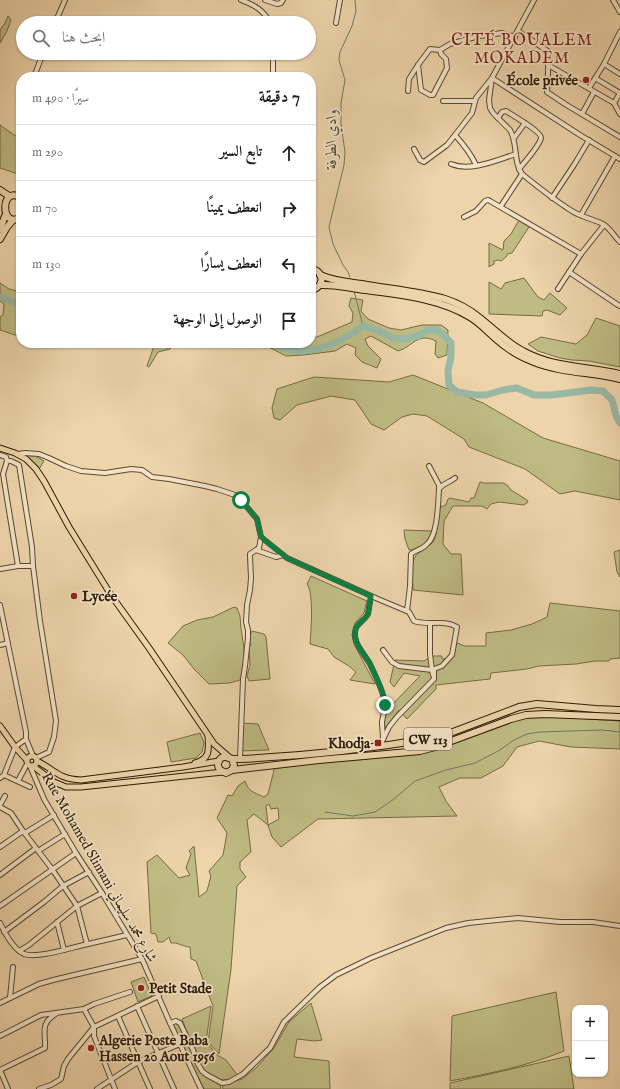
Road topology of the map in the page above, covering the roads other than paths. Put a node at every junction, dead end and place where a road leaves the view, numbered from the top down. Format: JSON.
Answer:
{"nodes":[{"id":1,"x":64,"y":0,"type":"edge"},
{"id":2,"x":241,"y":0,"type":"edge"},
{"id":3,"x":265,"y":0,"type":"edge"},
{"id":4,"x":283,"y":0,"type":"edge"},
{"id":5,"x":340,"y":0,"type":"edge"},
{"id":6,"x":534,"y":0,"type":"edge"},
{"id":7,"x":613,"y":0,"type":"edge"},
{"id":8,"x":620,"y":12,"type":"edge"},
{"id":9,"x":58,"y":16,"type":"edge"},
{"id":10,"x":266,"y":16,"type":"edge"},
{"id":11,"x":336,"y":24,"type":"dead end"},
{"id":12,"x":518,"y":31,"type":"junction"},
{"id":13,"x":620,"y":32,"type":"edge"},
{"id":14,"x":515,"y":37,"type":"junction"},
{"id":15,"x":440,"y":50,"type":"junction"},
{"id":16,"x":41,"y":60,"type":"edge"},
{"id":17,"x":273,"y":60,"type":"edge"},
{"id":18,"x":604,"y":64,"type":"junction"},
{"id":19,"x":418,"y":65,"type":"junction"},
{"id":20,"x":548,"y":65,"type":"junction"},
{"id":21,"x":36,"y":72,"type":"edge"},
{"id":22,"x":273,"y":72,"type":"edge"},
{"id":23,"x":620,"y":74,"type":"edge"},
{"id":24,"x":492,"y":78,"type":"junction"},
{"id":25,"x":595,"y":78,"type":"junction"},
{"id":26,"x":589,"y":88,"type":"junction"},
{"id":27,"x":408,"y":91,"type":"dead end"},
{"id":28,"x":594,"y":92,"type":"junction"},
{"id":29,"x":620,"y":93,"type":"edge"},
{"id":30,"x":444,"y":101,"type":"dead end"},
{"id":31,"x":474,"y":101,"type":"junction"},
{"id":32,"x":614,"y":103,"type":"junction"},
{"id":33,"x":582,"y":114,"type":"junction"},
{"id":34,"x":620,"y":114,"type":"edge"},
{"id":35,"x":498,"y":118,"type":"junction"},
{"id":36,"x":525,"y":123,"type":"junction"},
{"id":37,"x":455,"y":135,"type":"junction"},
{"id":38,"x":620,"y":137,"type":"edge"},
{"id":39,"x":514,"y":138,"type":"junction"},
{"id":40,"x":589,"y":140,"type":"junction"},
{"id":41,"x":414,"y":149,"type":"dead end"},
{"id":42,"x":516,"y":154,"type":"junction"},
{"id":43,"x":615,"y":156,"type":"junction"},
{"id":44,"x":620,"y":159,"type":"edge"},
{"id":45,"x":451,"y":164,"type":"dead end"},
{"id":46,"x":476,"y":165,"type":"junction"},
{"id":47,"x":519,"y":169,"type":"junction"},
{"id":48,"x":522,"y":174,"type":"junction"},
{"id":49,"x":0,"y":190,"type":"edge"},
{"id":50,"x":16,"y":195,"type":"edge"},
{"id":51,"x":9,"y":196,"type":"junction"},
{"id":52,"x":552,"y":198,"type":"junction"},
{"id":53,"x":1,"y":201,"type":"edge"},
{"id":54,"x":501,"y":206,"type":"junction"},
{"id":55,"x":581,"y":215,"type":"junction"},
{"id":56,"x":5,"y":216,"type":"junction"},
{"id":57,"x":464,"y":217,"type":"dead end"},
{"id":58,"x":16,"y":219,"type":"edge"},
{"id":59,"x":13,"y":220,"type":"junction"},
{"id":60,"x":604,"y":225,"type":"junction"},
{"id":61,"x":0,"y":229,"type":"edge"},
{"id":62,"x":0,"y":239,"type":"edge"},
{"id":63,"x":620,"y":241,"type":"edge"},
{"id":64,"x":581,"y":254,"type":"junction"},
{"id":65,"x":316,"y":271,"type":"edge"},
{"id":66,"x":569,"y":272,"type":"junction"},
{"id":67,"x":320,"y":275,"type":"junction"},
{"id":68,"x":320,"y":284,"type":"junction"},
{"id":69,"x":316,"y":288,"type":"edge"},
{"id":70,"x":558,"y":289,"type":"dead end"},
{"id":71,"x":620,"y":306,"type":"edge"},
{"id":72,"x":620,"y":374,"type":"edge"},
{"id":73,"x":620,"y":378,"type":"edge"},
{"id":74,"x":0,"y":448,"type":"edge"},
{"id":75,"x":18,"y":454,"type":"junction"},
{"id":76,"x":0,"y":455,"type":"edge"},
{"id":77,"x":7,"y":461,"type":"junction"},
{"id":78,"x":429,"y":466,"type":"dead end"},
{"id":79,"x":455,"y":478,"type":"dead end"},
{"id":80,"x":439,"y":489,"type":"junction"},
{"id":81,"x":261,"y":537,"type":"junction"},
{"id":82,"x":256,"y":550,"type":"junction"},
{"id":83,"x":283,"y":555,"type":"junction"},
{"id":84,"x":18,"y":566,"type":"junction"},
{"id":85,"x":33,"y":566,"type":"junction"},
{"id":86,"x":0,"y":569,"type":"edge"},
{"id":87,"x":371,"y":596,"type":"junction"},
{"id":88,"x":0,"y":605,"type":"edge"},
{"id":89,"x":407,"y":611,"type":"junction"},
{"id":90,"x":430,"y":623,"type":"junction"},
{"id":91,"x":8,"y":643,"type":"junction"},
{"id":92,"x":0,"y":645,"type":"edge"},
{"id":93,"x":383,"y":650,"type":"dead end"},
{"id":94,"x":432,"y":670,"type":"junction"},
{"id":95,"x":434,"y":679,"type":"junction"},
{"id":96,"x":620,"y":710,"type":"edge"},
{"id":97,"x":620,"y":717,"type":"edge"},
{"id":98,"x":0,"y":726,"type":"edge"},
{"id":99,"x":208,"y":735,"type":"junction"},
{"id":100,"x":26,"y":739,"type":"junction"},
{"id":101,"x":383,"y":739,"type":"junction"},
{"id":102,"x":214,"y":744,"type":"junction"},
{"id":103,"x":380,"y":746,"type":"junction"},
{"id":104,"x":15,"y":747,"type":"junction"},
{"id":105,"x":230,"y":758,"type":"junction"},
{"id":106,"x":240,"y":759,"type":"junction"},
{"id":107,"x":220,"y":760,"type":"junction"},
{"id":108,"x":32,"y":761,"type":"junction"},
{"id":109,"x":183,"y":767,"type":"junction"},
{"id":110,"x":232,"y":770,"type":"junction"},
{"id":111,"x":223,"y":772,"type":"junction"},
{"id":112,"x":2,"y":776,"type":"edge"},
{"id":113,"x":18,"y":781,"type":"junction"},
{"id":114,"x":30,"y":787,"type":"dead end"},
{"id":115,"x":5,"y":796,"type":"dead end"},
{"id":116,"x":0,"y":806,"type":"edge"},
{"id":117,"x":54,"y":815,"type":"junction"},
{"id":118,"x":24,"y":832,"type":"junction"},
{"id":119,"x":65,"y":834,"type":"junction"},
{"id":120,"x":0,"y":846,"type":"edge"},
{"id":121,"x":37,"y":849,"type":"junction"},
{"id":122,"x":76,"y":853,"type":"junction"},
{"id":123,"x":52,"y":869,"type":"junction"},
{"id":124,"x":89,"y":872,"type":"junction"},
{"id":125,"x":0,"y":875,"type":"edge"},
{"id":126,"x":63,"y":886,"type":"junction"},
{"id":127,"x":102,"y":893,"type":"junction"},
{"id":128,"x":0,"y":906,"type":"edge"},
{"id":129,"x":77,"y":906,"type":"junction"},
{"id":130,"x":57,"y":922,"type":"junction"},
{"id":131,"x":0,"y":923,"type":"edge"},
{"id":132,"x":620,"y":926,"type":"edge"},
{"id":133,"x":4,"y":932,"type":"junction"},
{"id":134,"x":127,"y":935,"type":"junction"},
{"id":135,"x":87,"y":944,"type":"junction"},
{"id":136,"x":19,"y":950,"type":"junction"},
{"id":137,"x":64,"y":950,"type":"junction"},
{"id":138,"x":142,"y":959,"type":"junction"},
{"id":139,"x":13,"y":967,"type":"dead end"},
{"id":140,"x":130,"y":992,"type":"dead end"},
{"id":141,"x":158,"y":996,"type":"junction"},
{"id":142,"x":10,"y":998,"type":"junction"},
{"id":143,"x":0,"y":1003,"type":"edge"},
{"id":144,"x":137,"y":1006,"type":"junction"},
{"id":145,"x":84,"y":1009,"type":"junction"},
{"id":146,"x":59,"y":1012,"type":"junction"},
{"id":147,"x":118,"y":1016,"type":"junction"},
{"id":148,"x":170,"y":1023,"type":"junction"},
{"id":149,"x":94,"y":1027,"type":"junction"},
{"id":150,"x":0,"y":1036,"type":"edge"},
{"id":151,"x":180,"y":1044,"type":"junction"},
{"id":152,"x":158,"y":1053,"type":"junction"},
{"id":153,"x":138,"y":1062,"type":"junction"},
{"id":154,"x":111,"y":1079,"type":"junction"},
{"id":155,"x":8,"y":1089,"type":"edge"},
{"id":156,"x":40,"y":1089,"type":"edge"},
{"id":157,"x":97,"y":1089,"type":"edge"},
{"id":158,"x":115,"y":1089,"type":"edge"},
{"id":159,"x":150,"y":1089,"type":"edge"},
{"id":160,"x":174,"y":1089,"type":"edge"},
{"id":161,"x":201,"y":1089,"type":"edge"}],
"edges":[{"from":1,"to":9,"type":"street"},
{"from":2,"to":10,"type":"street"},
{"from":3,"to":4,"type":"street"},
{"from":5,"to":11,"type":"street"},
{"from":6,"to":12,"type":"street"},
{"from":7,"to":8,"type":"street"},
{"from":12,"to":14,"type":"street"},
{"from":12,"to":20,"type":"street"},
{"from":13,"to":18,"type":"street"},
{"from":14,"to":15,"type":"street"},
{"from":14,"to":24,"type":"street"},
{"from":15,"to":19,"type":"street"},
{"from":15,"to":19,"type":"street"},
{"from":16,"to":21,"type":"street"},
{"from":17,"to":22,"type":"street"},
{"from":18,"to":23,"type":"street"},
{"from":18,"to":25,"type":"street"},
{"from":19,"to":27,"type":"street"},
{"from":20,"to":26,"type":"street"},
{"from":20,"to":33,"type":"street"},
{"from":24,"to":31,"type":"street"},
{"from":24,"to":35,"type":"street"},
{"from":24,"to":40,"type":"street"},
{"from":25,"to":26,"type":"street"},
{"from":25,"to":29,"type":"street"},
{"from":26,"to":28,"type":"street"},
{"from":28,"to":32,"type":"street"},
{"from":28,"to":33,"type":"street"},
{"from":29,"to":32,"type":"street"},
{"from":30,"to":31,"type":"street"},
{"from":31,"to":37,"type":"street"},
{"from":32,"to":34,"type":"street"},
{"from":33,"to":38,"type":"street"},
{"from":35,"to":36,"type":"street"},
{"from":35,"to":39,"type":"street"},
{"from":36,"to":39,"type":"street"},
{"from":36,"to":47,"type":"street"},
{"from":37,"to":41,"type":"street"},
{"from":37,"to":46,"type":"street"},
{"from":39,"to":42,"type":"street"},
{"from":40,"to":43,"type":"street"},
{"from":40,"to":52,"type":"street"},
{"from":42,"to":46,"type":"street"},
{"from":42,"to":47,"type":"street"},
{"from":43,"to":44,"type":"street"},
{"from":43,"to":55,"type":"street"},
{"from":45,"to":46,"type":"street"},
{"from":47,"to":48,"type":"street"},
{"from":48,"to":52,"type":"street"},
{"from":48,"to":54,"type":"street"},
{"from":49,"to":51,"type":"highway"},
{"from":50,"to":51,"type":"highway"},
{"from":51,"to":53,"type":"highway"},
{"from":52,"to":55,"type":"street"},
{"from":53,"to":56,"type":"highway"},
{"from":54,"to":57,"type":"street"},
{"from":54,"to":64,"type":"street"},
{"from":55,"to":60,"type":"street"},
{"from":56,"to":59,"type":"highway"},
{"from":56,"to":61,"type":"highway"},
{"from":58,"to":59,"type":"highway"},
{"from":59,"to":62,"type":"highway"},
{"from":60,"to":63,"type":"street"},
{"from":60,"to":64,"type":"street"},
{"from":64,"to":66,"type":"street"},
{"from":65,"to":67,"type":"highway"},
{"from":66,"to":70,"type":"street"},
{"from":66,"to":71,"type":"street"},
{"from":67,"to":68,"type":"highway"},
{"from":67,"to":72,"type":"highway"},
{"from":68,"to":69,"type":"highway"},
{"from":68,"to":73,"type":"highway"},
{"from":74,"to":75,"type":"main road"},
{"from":75,"to":81,"type":"street"},
{"from":75,"to":99,"type":"main road"},
{"from":76,"to":77,"type":"street"},
{"from":77,"to":84,"type":"street"},
{"from":77,"to":85,"type":"street"},
{"from":78,"to":80,"type":"street"},
{"from":79,"to":80,"type":"street"},
{"from":80,"to":89,"type":"street"},
{"from":81,"to":82,"type":"street"},
{"from":81,"to":83,"type":"street"},
{"from":82,"to":83,"type":"street"},
{"from":82,"to":106,"type":"street"},
{"from":83,"to":87,"type":"street"},
{"from":84,"to":85,"type":"street"},
{"from":84,"to":86,"type":"street"},
{"from":85,"to":108,"type":"street"},
{"from":87,"to":89,"type":"street"},
{"from":87,"to":101,"type":"street"},
{"from":88,"to":91,"type":"street","name":"Rue Mohamed Slimani شارع محمد سليماني"},
{"from":89,"to":90,"type":"street"},
{"from":90,"to":94,"type":"street"},
{"from":90,"to":95,"type":"street"},
{"from":91,"to":92,"type":"street"},
{"from":91,"to":100,"type":"street","name":"Rue Mohamed Slimani شارع محمد سليماني"},
{"from":93,"to":94,"type":"street"},
{"from":94,"to":95,"type":"street"},
{"from":95,"to":101,"type":"street"},
{"from":96,"to":103,"type":"highway","number":"CW 113"},
{"from":97,"to":110,"type":"highway"},
{"from":98,"to":104,"type":"main road"},
{"from":99,"to":102,"type":"main road"},
{"from":99,"to":109,"type":"main road"},
{"from":100,"to":104,"type":"street"},
{"from":100,"to":108,"type":"street","name":"Rue Mohamed Slimani شارع محمد سليماني"},
{"from":101,"to":103,"type":"street"},
{"from":102,"to":105,"type":"main road"},
{"from":102,"to":107,"type":"main road"},
{"from":103,"to":106,"type":"highway","number":"CW 113"},
{"from":104,"to":108,"type":"main road"},
{"from":104,"to":112,"type":"street"},
{"from":105,"to":106,"type":"highway","number":"CW 113"},
{"from":105,"to":107,"type":"highway"},
{"from":105,"to":110,"type":"highway"},
{"from":107,"to":109,"type":"main road"},
{"from":107,"to":111,"type":"highway"},
{"from":108,"to":109,"type":"main road"},
{"from":108,"to":111,"type":"main road"},
{"from":108,"to":113,"type":"street"},
{"from":108,"to":117,"type":"street","name":"Rue Mohamed Slimani شارع محمد سليماني"},
{"from":110,"to":111,"type":"highway"},
{"from":112,"to":113,"type":"street"},
{"from":113,"to":114,"type":"street"},
{"from":115,"to":116,"type":"street"},
{"from":116,"to":118,"type":"street"},
{"from":117,"to":118,"type":"street"},
{"from":117,"to":119,"type":"street","name":"Rue Mohamed Slimani شارع محمد سليماني"},
{"from":118,"to":120,"type":"street"},
{"from":118,"to":121,"type":"street"},
{"from":119,"to":121,"type":"street"},
{"from":119,"to":122,"type":"street","name":"Rue Mohamed Slimani شارع محمد سليماني"},
{"from":121,"to":123,"type":"street"},
{"from":121,"to":125,"type":"street"},
{"from":122,"to":123,"type":"street"},
{"from":122,"to":124,"type":"street","name":"Rue Mohamed Slimani شارع محمد سليماني"},
{"from":123,"to":126,"type":"street"},
{"from":123,"to":128,"type":"street"},
{"from":124,"to":126,"type":"street"},
{"from":124,"to":127,"type":"street","name":"Rue Mohamed Slimani شارع محمد سليماني"},
{"from":126,"to":129,"type":"street"},
{"from":126,"to":133,"type":"street"},
{"from":127,"to":129,"type":"street"},
{"from":127,"to":134,"type":"street","name":"Rue Mohamed Slimani شارع محمد سليماني"},
{"from":129,"to":130,"type":"street"},
{"from":129,"to":135,"type":"street"},
{"from":130,"to":136,"type":"street"},
{"from":130,"to":137,"type":"street"},
{"from":131,"to":133,"type":"street"},
{"from":132,"to":148,"type":"street"},
{"from":133,"to":136,"type":"street"},
{"from":134,"to":135,"type":"street"},
{"from":134,"to":138,"type":"street","name":"Rue Mohamed Slimani شارع محمد سليماني"},
{"from":135,"to":137,"type":"street"},
{"from":136,"to":137,"type":"street"},
{"from":138,"to":141,"type":"street","name":"Rue Mohamed Slimani شارع محمد سليماني"},
{"from":138,"to":142,"type":"street"},
{"from":139,"to":142,"type":"street"},
{"from":140,"to":145,"type":"street"},
{"from":141,"to":144,"type":"street"},
{"from":141,"to":148,"type":"street","name":"Rue Mohamed Slimani شارع محمد سليماني"},
{"from":142,"to":143,"type":"street"},
{"from":144,"to":147,"type":"street"},
{"from":144,"to":152,"type":"street"},
{"from":145,"to":146,"type":"street"},
{"from":145,"to":149,"type":"street"},
{"from":146,"to":150,"type":"street"},
{"from":146,"to":155,"type":"street"},
{"from":147,"to":149,"type":"street"},
{"from":147,"to":153,"type":"street"},
{"from":148,"to":151,"type":"street","name":"Rue Mohamed Slimani شارع محمد سليماني"},
{"from":149,"to":154,"type":"street"},
{"from":149,"to":156,"type":"street"},
{"from":151,"to":152,"type":"street"},
{"from":151,"to":161,"type":"street","name":"Rue Mohamed Slimani شارع محمد سليماني"},
{"from":152,"to":153,"type":"street"},
{"from":152,"to":160,"type":"street"},
{"from":153,"to":154,"type":"street"},
{"from":153,"to":159,"type":"street"},
{"from":154,"to":157,"type":"street"},
{"from":154,"to":158,"type":"street"}]}
